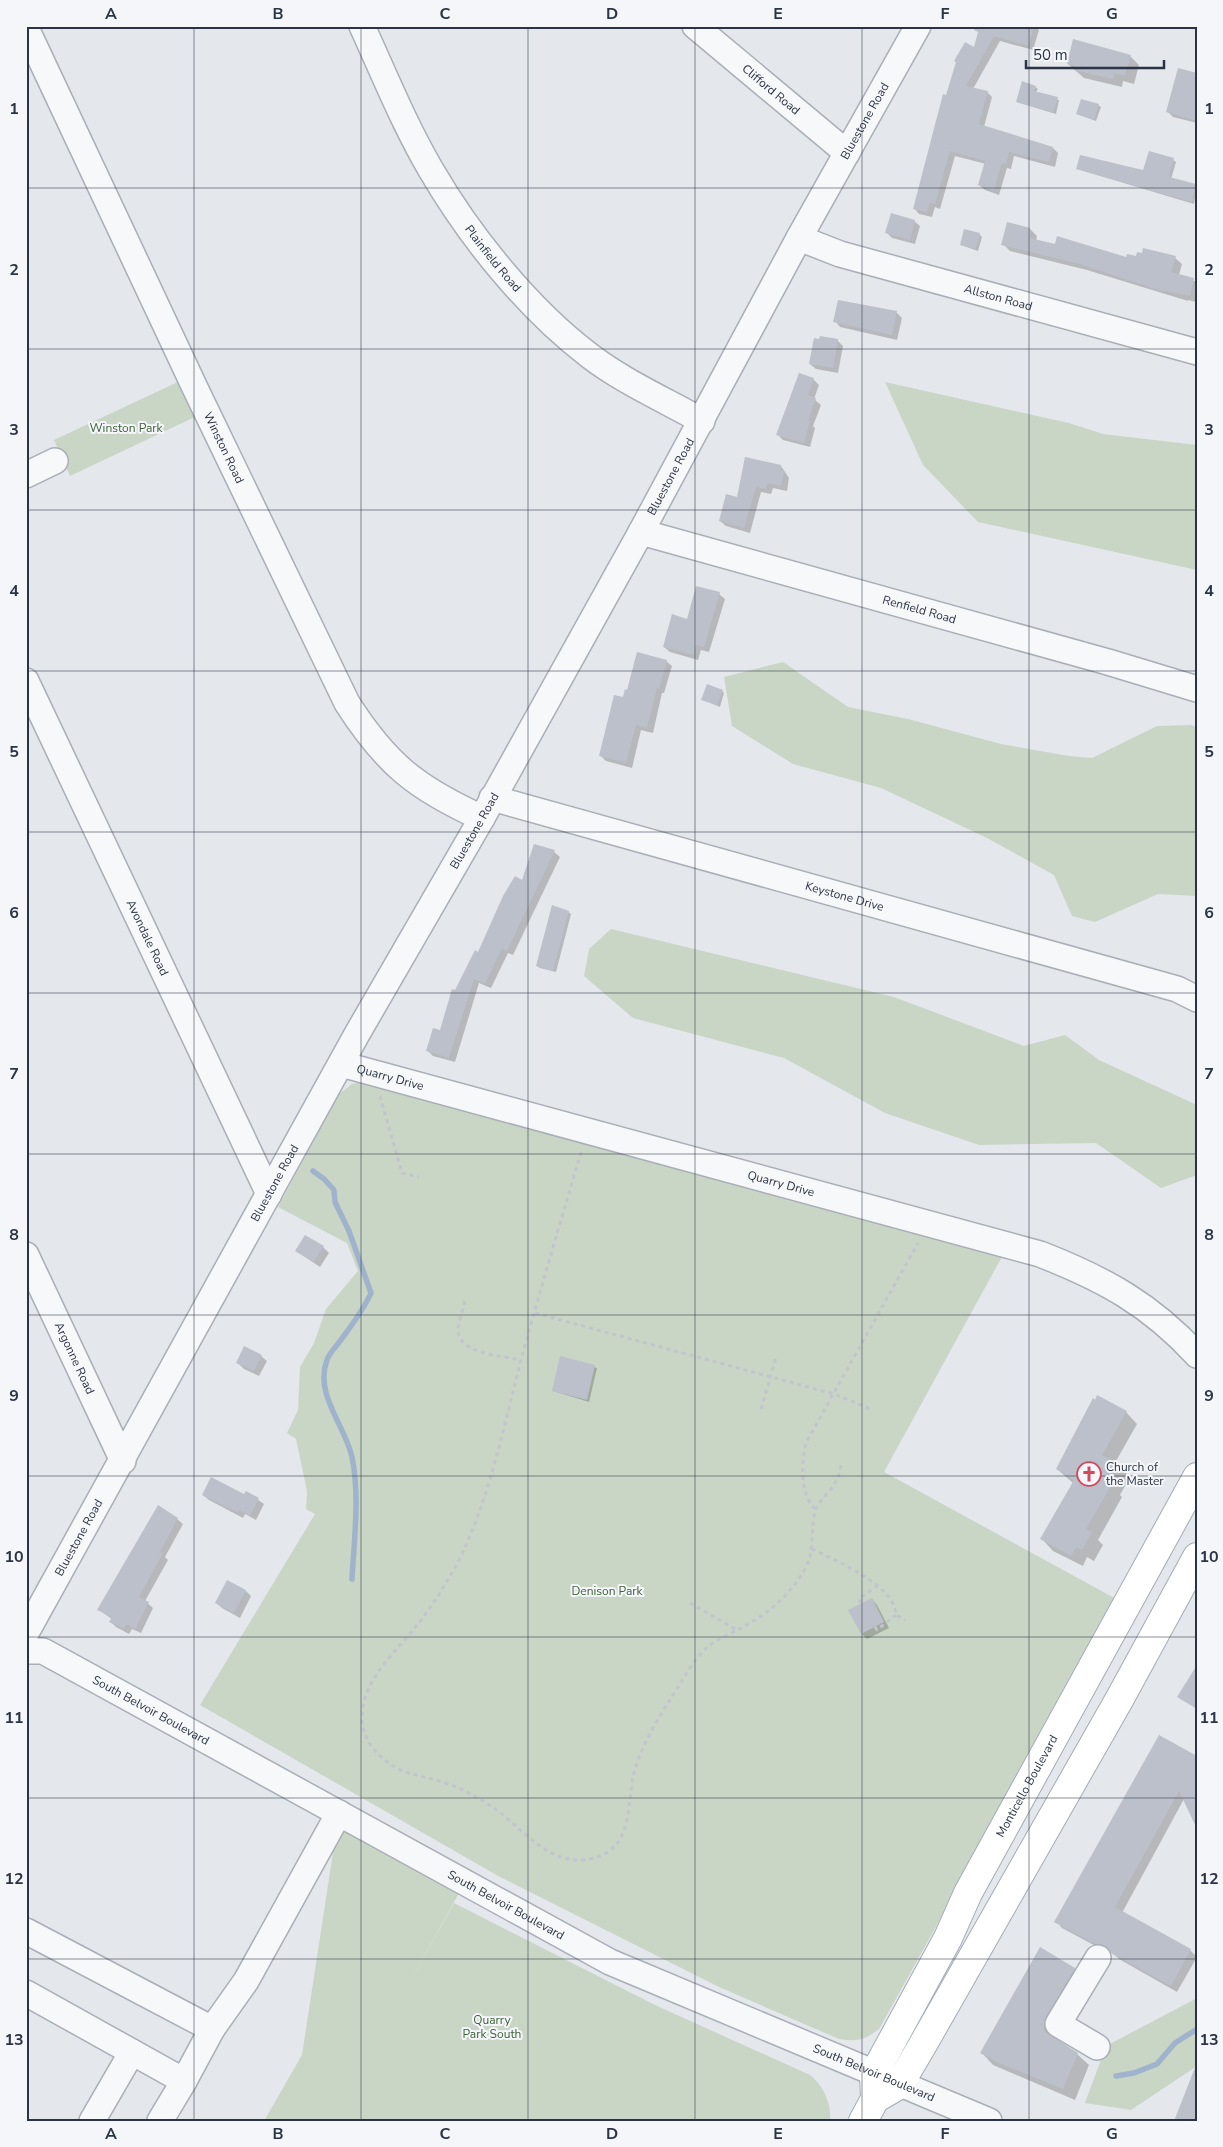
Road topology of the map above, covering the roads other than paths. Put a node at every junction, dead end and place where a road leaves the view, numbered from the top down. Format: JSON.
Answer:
{"nodes":[{"id":1,"x":362,"y":26,"type":"edge"},
{"id":2,"x":696,"y":26,"type":"edge"},
{"id":3,"x":918,"y":26,"type":"edge"},
{"id":4,"x":26,"y":28,"type":"edge"},
{"id":5,"x":847,"y":153,"type":"junction"},
{"id":6,"x":800,"y":238,"type":"junction"},
{"id":7,"x":1197,"y":352,"type":"edge"},
{"id":8,"x":702,"y":421,"type":"junction"},
{"id":9,"x":55,"y":461,"type":"dead end"},
{"id":10,"x":26,"y":475,"type":"edge"},
{"id":11,"x":641,"y":532,"type":"junction"},
{"id":12,"x":26,"y":681,"type":"edge"},
{"id":13,"x":1197,"y":689,"type":"edge"},
{"id":14,"x":487,"y":808,"type":"junction"},
{"id":15,"x":1197,"y":999,"type":"edge"},
{"id":16,"x":341,"y":1064,"type":"junction"},
{"id":17,"x":269,"y":1194,"type":"junction"},
{"id":18,"x":26,"y":1255,"type":"edge"},
{"id":19,"x":1197,"y":1355,"type":"edge"},
{"id":20,"x":123,"y":1461,"type":"junction"},
{"id":21,"x":1197,"y":1477,"type":"edge"},
{"id":22,"x":1197,"y":1557,"type":"edge"},
{"id":23,"x":31,"y":1636,"type":"edge"},
{"id":24,"x":339,"y":1813,"type":"junction"},
{"id":25,"x":26,"y":1931,"type":"edge"},
{"id":26,"x":1098,"y":1958,"type":"dead end"},
{"id":27,"x":26,"y":1993,"type":"edge"},
{"id":28,"x":212,"y":2029,"type":"junction"},
{"id":29,"x":1097,"y":2047,"type":"dead end"},
{"id":30,"x":132,"y":2052,"type":"junction"},
{"id":31,"x":184,"y":2081,"type":"junction"},
{"id":32,"x":899,"y":2084,"type":"junction"},
{"id":33,"x":871,"y":2098,"type":"edge"},
{"id":34,"x":92,"y":2121,"type":"edge"},
{"id":35,"x":160,"y":2121,"type":"edge"},
{"id":36,"x":989,"y":2121,"type":"edge"}],
"edges":[{"from":1,"to":8,"type":"street","name":"Plainfield Road"},
{"from":2,"to":5,"type":"street","name":"Clifford Road"},
{"from":3,"to":5,"type":"street","name":"Bluestone Road"},
{"from":4,"to":14,"type":"street","name":"Winston Road"},
{"from":5,"to":6,"type":"street","name":"Bluestone Road"},
{"from":6,"to":7,"type":"street","name":"Allston Road"},
{"from":6,"to":8,"type":"street","name":"Bluestone Road"},
{"from":8,"to":11,"type":"street","name":"Bluestone Road"},
{"from":9,"to":10,"type":"street"},
{"from":11,"to":13,"type":"street","name":"Renfield Road"},
{"from":11,"to":14,"type":"street","name":"Bluestone Road"},
{"from":12,"to":17,"type":"street","name":"Avondale Road"},
{"from":14,"to":15,"type":"street","name":"Keystone Drive"},
{"from":14,"to":16,"type":"street","name":"Bluestone Road"},
{"from":16,"to":17,"type":"street","name":"Bluestone Road"},
{"from":16,"to":19,"type":"street","name":"Quarry Drive"},
{"from":17,"to":20,"type":"street","name":"Bluestone Road"},
{"from":18,"to":20,"type":"street","name":"Argonne Road"},
{"from":20,"to":23,"type":"street","name":"Bluestone Road"},
{"from":21,"to":33,"type":"main road","name":"Monticello Boulevard"},
{"from":22,"to":32,"type":"main road"},
{"from":23,"to":24,"type":"street","name":"South Belvoir Boulevard"},
{"from":24,"to":28,"type":"street"},
{"from":24,"to":33,"type":"street","name":"South Belvoir Boulevard"},
{"from":25,"to":28,"type":"street"},
{"from":26,"to":29,"type":"street"},
{"from":27,"to":30,"type":"street"},
{"from":28,"to":31,"type":"street"},
{"from":30,"to":31,"type":"street"},
{"from":30,"to":34,"type":"street"},
{"from":31,"to":35,"type":"street"},
{"from":32,"to":33,"type":"main road"},
{"from":32,"to":36,"type":"street","name":"South Belvoir Boulevard"}]}
